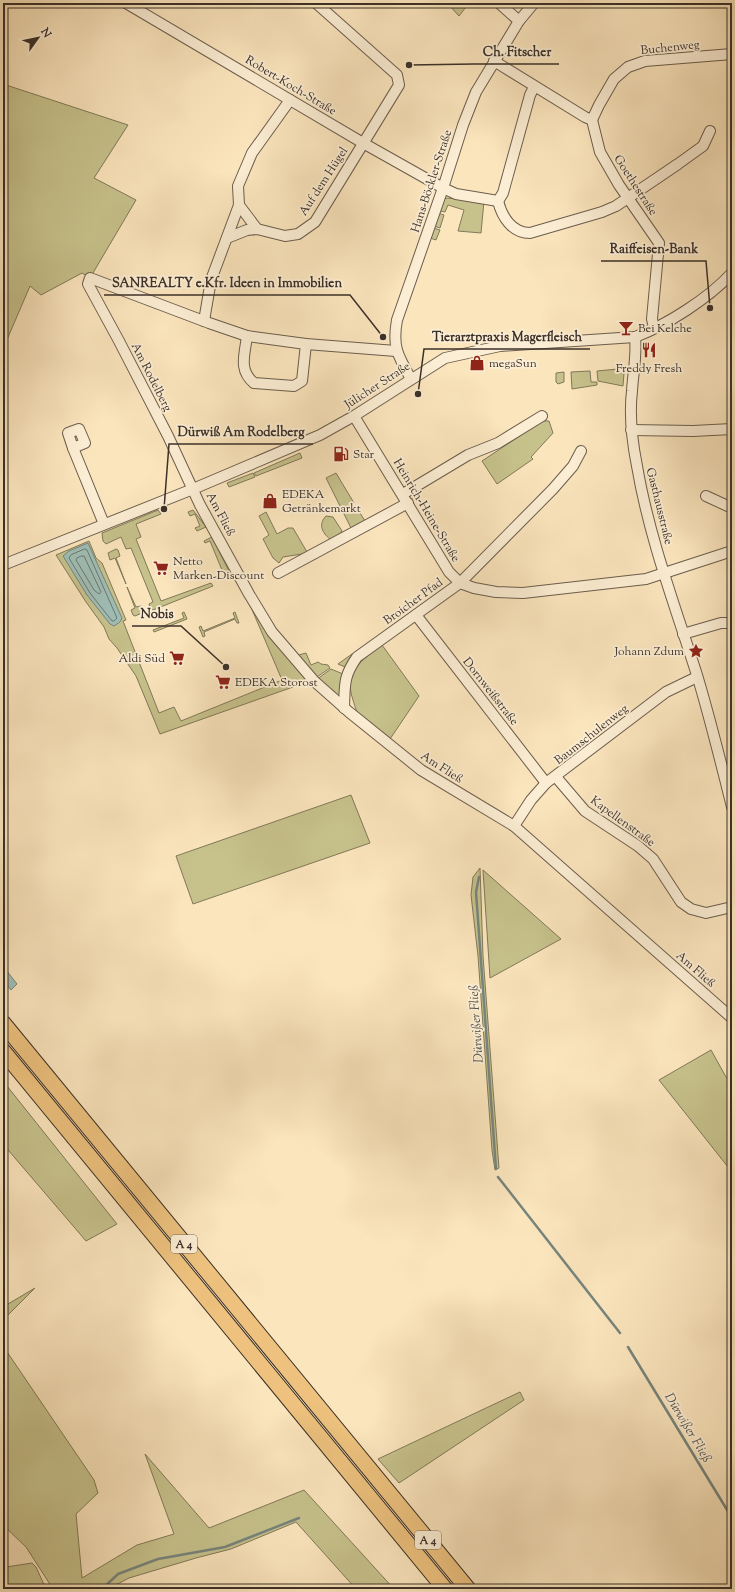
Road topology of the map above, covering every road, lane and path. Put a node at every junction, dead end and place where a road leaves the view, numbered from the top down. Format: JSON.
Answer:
{"nodes":[{"id":1,"x":126,"y":3,"type":"edge"},
{"id":2,"x":316,"y":3,"type":"edge"},
{"id":3,"x":499,"y":3,"type":"edge"},
{"id":4,"x":534,"y":3,"type":"edge"},
{"id":5,"x":519,"y":21,"type":"junction"},
{"id":6,"x":732,"y":54,"type":"edge"},
{"id":7,"x":494,"y":62,"type":"junction"},
{"id":8,"x":534,"y":87,"type":"junction"},
{"id":9,"x":290,"y":100,"type":"junction"},
{"id":10,"x":592,"y":120,"type":"junction"},
{"id":11,"x":710,"y":131,"type":"dead end"},
{"id":12,"x":363,"y":143,"type":"junction"},
{"id":13,"x":443,"y":188,"type":"junction"},
{"id":14,"x":627,"y":198,"type":"junction"},
{"id":15,"x":498,"y":201,"type":"junction"},
{"id":16,"x":239,"y":205,"type":"junction"},
{"id":17,"x":257,"y":229,"type":"junction"},
{"id":18,"x":227,"y":238,"type":"junction"},
{"id":19,"x":732,"y":273,"type":"edge"},
{"id":20,"x":204,"y":321,"type":"junction"},
{"id":21,"x":654,"y":328,"type":"junction"},
{"id":22,"x":247,"y":336,"type":"junction"},
{"id":23,"x":636,"y":337,"type":"junction"},
{"id":24,"x":306,"y":344,"type":"junction"},
{"id":25,"x":396,"y":351,"type":"junction"},
{"id":26,"x":411,"y":379,"type":"junction"},
{"id":27,"x":354,"y":416,"type":"junction"},
{"id":28,"x":542,"y":416,"type":"dead end"},
{"id":29,"x":732,"y":429,"type":"edge"},
{"id":30,"x":631,"y":430,"type":"junction"},
{"id":31,"x":73,"y":448,"type":"dead end"},
{"id":32,"x":581,"y":451,"type":"dead end"},
{"id":33,"x":193,"y":489,"type":"junction"},
{"id":34,"x":706,"y":496,"type":"dead end"},
{"id":35,"x":405,"y":499,"type":"junction"},
{"id":36,"x":732,"y":508,"type":"edge"},
{"id":37,"x":104,"y":524,"type":"junction"},
{"id":38,"x":732,"y":551,"type":"edge"},
{"id":39,"x":3,"y":565,"type":"edge"},
{"id":40,"x":278,"y":573,"type":"dead end"},
{"id":41,"x":664,"y":574,"type":"junction"},
{"id":42,"x":460,"y":583,"type":"junction"},
{"id":43,"x":416,"y":615,"type":"junction"},
{"id":44,"x":732,"y":623,"type":"edge"},
{"id":45,"x":684,"y":634,"type":"junction"},
{"id":46,"x":697,"y":677,"type":"junction"},
{"id":47,"x":344,"y":708,"type":"junction"},
{"id":48,"x":556,"y":777,"type":"junction"},
{"id":49,"x":546,"y":783,"type":"junction"},
{"id":50,"x":732,"y":807,"type":"edge"},
{"id":51,"x":514,"y":826,"type":"junction"},
{"id":52,"x":732,"y":907,"type":"edge"},
{"id":53,"x":732,"y":1018,"type":"edge"},
{"id":54,"x":3,"y":1023,"type":"edge"},
{"id":55,"x":3,"y":1051,"type":"edge"},
{"id":56,"x":445,"y":1589,"type":"edge"},
{"id":57,"x":468,"y":1589,"type":"edge"}],
"edges":[{"from":1,"to":9,"type":"street","name":"Robert-Koch-Straße"},
{"from":2,"to":12,"type":"street","name":"Auf dem Hügel"},
{"from":3,"to":5,"type":"street"},
{"from":4,"to":5,"type":"street","name":"Hans-Böckler-Straße"},
{"from":5,"to":7,"type":"street","name":"Hans-Böckler-Straße"},
{"from":6,"to":10,"type":"street","name":"Buchenweg"},
{"from":7,"to":8,"type":"street"},
{"from":7,"to":13,"type":"street","name":"Hans-Böckler-Straße"},
{"from":8,"to":10,"type":"street"},
{"from":8,"to":15,"type":"street"},
{"from":9,"to":12,"type":"street","name":"Robert-Koch-Straße"},
{"from":9,"to":16,"type":"street"},
{"from":10,"to":14,"type":"street","name":"Goethestraße"},
{"from":11,"to":14,"type":"street"},
{"from":12,"to":13,"type":"street","name":"Robert-Koch-Straße"},
{"from":12,"to":17,"type":"street","name":"Auf dem Hügel"},
{"from":13,"to":15,"type":"street"},
{"from":13,"to":25,"type":"street","name":"Hans-Böckler-Straße"},
{"from":14,"to":15,"type":"street"},
{"from":14,"to":21,"type":"street","name":"Goethestraße"},
{"from":16,"to":17,"type":"street"},
{"from":16,"to":18,"type":"street"},
{"from":17,"to":18,"type":"street","name":"Auf dem Hügel"},
{"from":18,"to":20,"type":"street"},
{"from":19,"to":21,"type":"street","name":"Jülicher Straße"},
{"from":20,"to":22,"type":"street"},
{"from":20,"to":33,"type":"street","name":"Am Rodelberg"},
{"from":21,"to":23,"type":"street","name":"Jülicher Straße"},
{"from":22,"to":24,"type":"street"},
{"from":22,"to":24,"type":"street"},
{"from":23,"to":26,"type":"street","name":"Jülicher Straße"},
{"from":23,"to":30,"type":"street","name":"Gasthausstraße"},
{"from":24,"to":25,"type":"street"},
{"from":25,"to":26,"type":"street","name":"Hans-Böckler-Straße"},
{"from":26,"to":27,"type":"street","name":"Jülicher Straße"},
{"from":27,"to":33,"type":"street","name":"Jülicher Straße"},
{"from":27,"to":35,"type":"street","name":"Heinrich-Heine-Straße"},
{"from":28,"to":35,"type":"street"},
{"from":29,"to":30,"type":"street"},
{"from":30,"to":41,"type":"street","name":"Gasthausstraße"},
{"from":31,"to":37,"type":"street"},
{"from":32,"to":42,"type":"street","name":"Broicher Pfad"},
{"from":33,"to":37,"type":"street","name":"Jülicher Straße"},
{"from":33,"to":47,"type":"street","name":"Am Fließ"},
{"from":34,"to":36,"type":"street"},
{"from":35,"to":40,"type":"street"},
{"from":35,"to":42,"type":"street","name":"Heinrich-Heine-Straße"},
{"from":37,"to":39,"type":"street","name":"Jülicher Straße"},
{"from":38,"to":41,"type":"street"},
{"from":41,"to":42,"type":"street"},
{"from":41,"to":45,"type":"street","name":"Gasthausstraße"},
{"from":42,"to":43,"type":"street","name":"Broicher Pfad"},
{"from":43,"to":47,"type":"street","name":"Broicher Pfad"},
{"from":43,"to":49,"type":"street","name":"Dornweißstraße"},
{"from":44,"to":45,"type":"street"},
{"from":45,"to":46,"type":"street","name":"Gasthausstraße"},
{"from":46,"to":48,"type":"street","name":"Baumschulenweg"},
{"from":46,"to":50,"type":"street","name":"Gasthausstraße"},
{"from":47,"to":51,"type":"street","name":"Am Fließ"},
{"from":48,"to":49,"type":"street","name":"Baumschulenweg"},
{"from":48,"to":52,"type":"street","name":"Kapellenstraße"},
{"from":49,"to":51,"type":"street","name":"Baumschulenweg"},
{"from":51,"to":53,"type":"street","name":"Am Fließ"},
{"from":54,"to":57,"type":"highway","number":"A 4"},
{"from":55,"to":56,"type":"highway","number":"A 4"}]}
